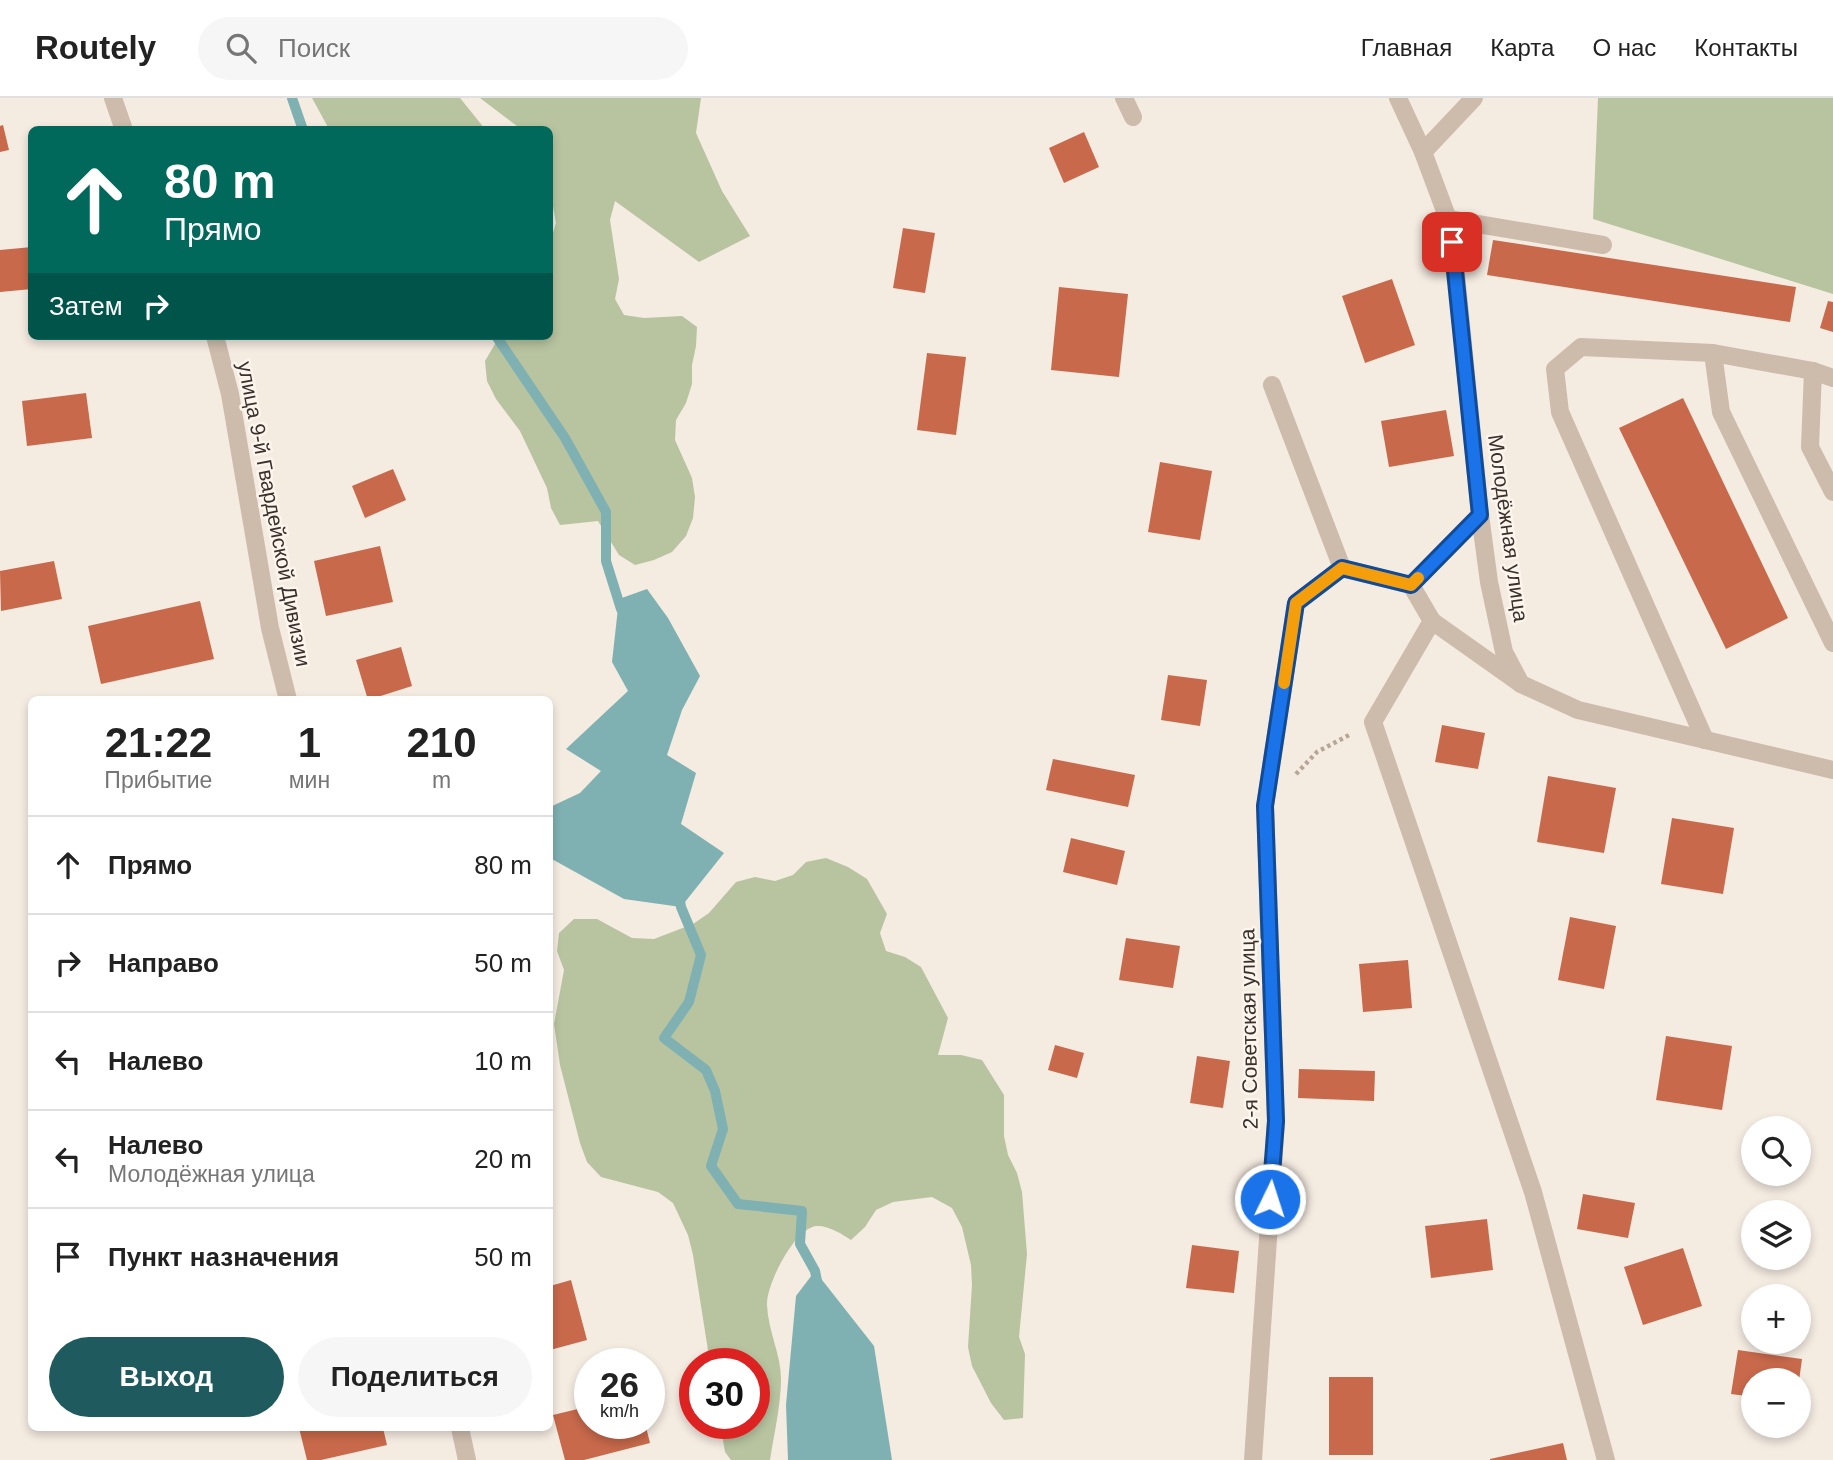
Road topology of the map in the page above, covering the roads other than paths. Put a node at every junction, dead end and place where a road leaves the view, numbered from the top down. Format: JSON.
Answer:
{"nodes":[{"id":1,"x":113,"y":98,"type":"edge"},
{"id":2,"x":1124,"y":98,"type":"edge"},
{"id":3,"x":1398,"y":98,"type":"edge"},
{"id":4,"x":1474,"y":98,"type":"edge"},
{"id":5,"x":1133,"y":117,"type":"dead end"},
{"id":6,"x":123,"y":126,"type":"edge"},
{"id":7,"x":1423,"y":152,"type":"junction"},
{"id":8,"x":1448,"y":219,"type":"junction"},
{"id":9,"x":1603,"y":245,"type":"dead end"},
{"id":10,"x":216,"y":340,"type":"edge"},
{"id":11,"x":1713,"y":353,"type":"junction"},
{"id":12,"x":1813,"y":371,"type":"junction"},
{"id":13,"x":1833,"y":378,"type":"edge"},
{"id":14,"x":1272,"y":385,"type":"dead end"},
{"id":15,"x":1833,"y":492,"type":"edge"},
{"id":16,"x":1480,"y":515,"type":"junction"},
{"id":17,"x":1342,"y":568,"type":"junction"},
{"id":18,"x":1411,"y":585,"type":"junction"},
{"id":19,"x":1432,"y":621,"type":"junction"},
{"id":20,"x":1833,"y":643,"type":"edge"},
{"id":21,"x":1521,"y":684,"type":"junction"},
{"id":22,"x":287,"y":696,"type":"edge"},
{"id":23,"x":1705,"y":740,"type":"junction"},
{"id":24,"x":1833,"y":770,"type":"edge"},
{"id":25,"x":461,"y":1431,"type":"edge"},
{"id":26,"x":467,"y":1460,"type":"edge"},
{"id":27,"x":1253,"y":1460,"type":"edge"},
{"id":28,"x":1606,"y":1460,"type":"edge"}],
"edges":[{"from":1,"to":6,"type":"street"},
{"from":2,"to":5,"type":"street"},
{"from":3,"to":7,"type":"street","name":"Молодёжная улица"},
{"from":4,"to":7,"type":"street"},
{"from":7,"to":8,"type":"street","name":"Молодёжная улица"},
{"from":8,"to":9,"type":"street"},
{"from":8,"to":16,"type":"street","name":"Молодёжная улица"},
{"from":10,"to":22,"type":"street","name":"улица 9-й Гвардейской Дивизии"},
{"from":11,"to":12,"type":"street"},
{"from":11,"to":20,"type":"street"},
{"from":11,"to":23,"type":"street"},
{"from":12,"to":13,"type":"street"},
{"from":12,"to":15,"type":"street"},
{"from":14,"to":17,"type":"street"},
{"from":16,"to":18,"type":"street"},
{"from":16,"to":21,"type":"street","name":"Молодёжная улица"},
{"from":17,"to":18,"type":"street"},
{"from":17,"to":27,"type":"street","name":"2-я Советская улица"},
{"from":18,"to":19,"type":"street"},
{"from":19,"to":21,"type":"street"},
{"from":19,"to":28,"type":"street"},
{"from":21,"to":23,"type":"street"},
{"from":23,"to":24,"type":"street"},
{"from":25,"to":26,"type":"street"}]}
